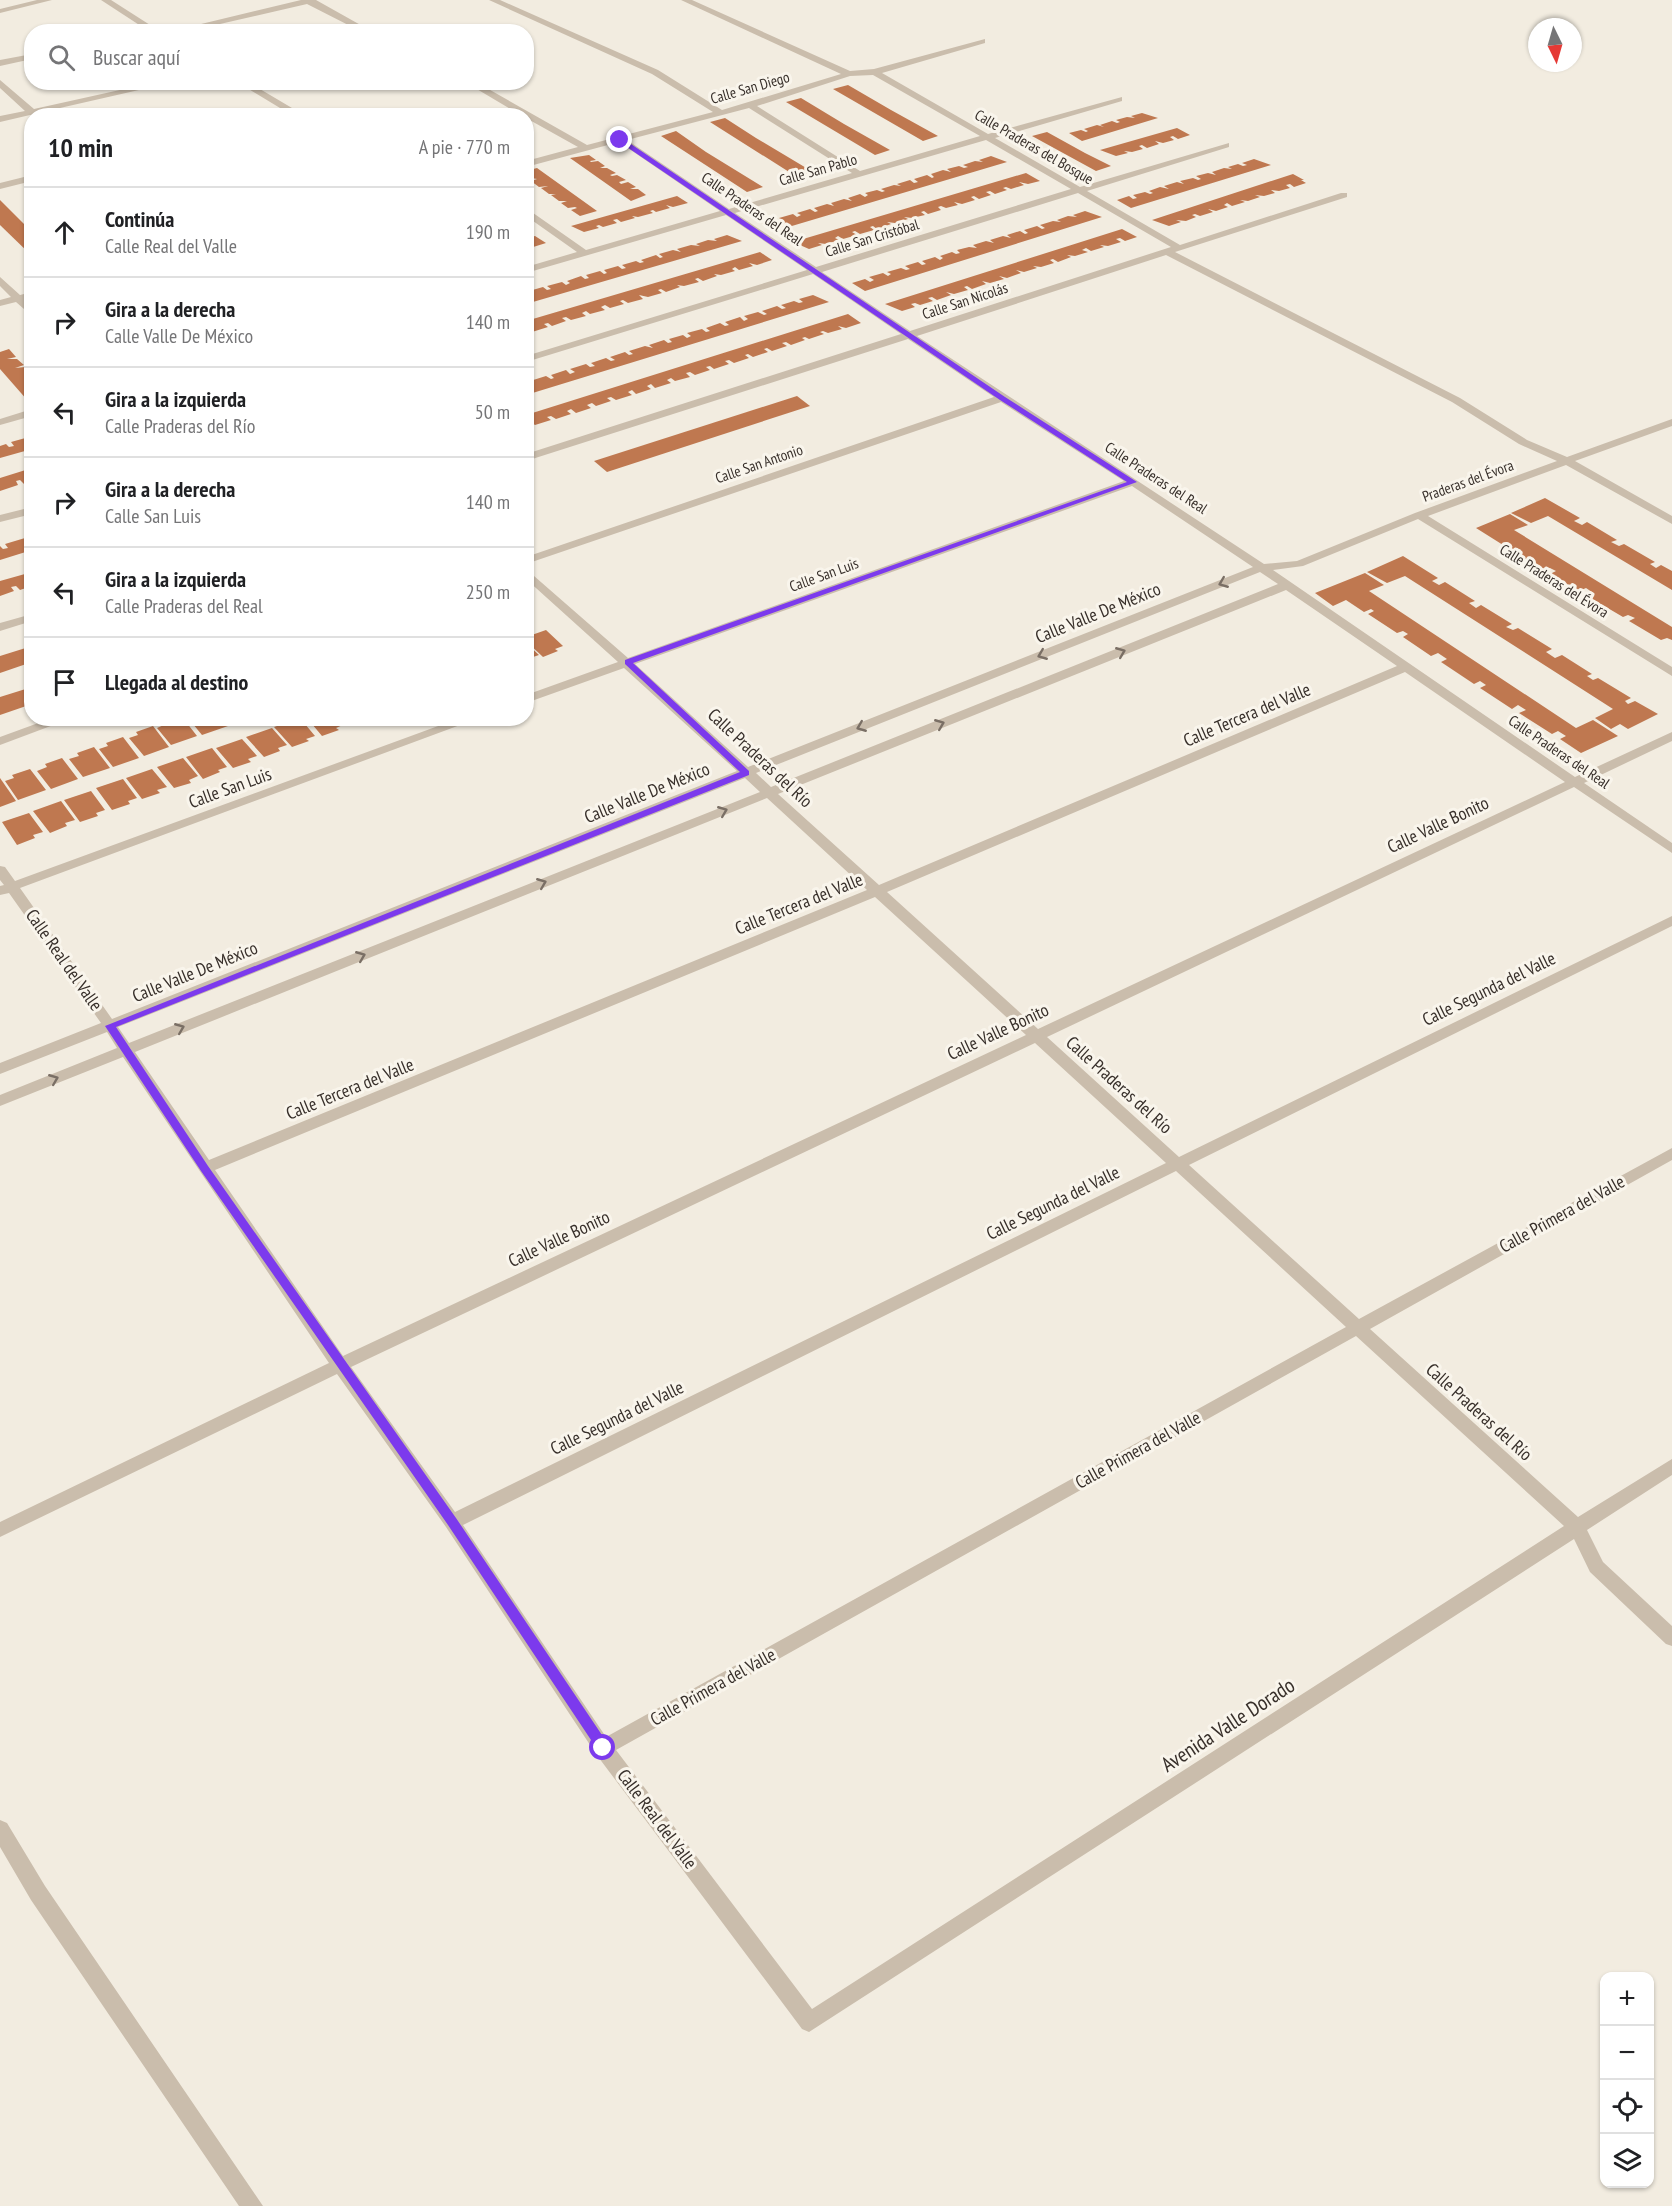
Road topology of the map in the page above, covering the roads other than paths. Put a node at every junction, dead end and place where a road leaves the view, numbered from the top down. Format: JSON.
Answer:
{"nodes":[{"id":1,"x":48,"y":0,"type":"edge"},
{"id":2,"x":105,"y":0,"type":"edge"},
{"id":3,"x":309,"y":0,"type":"edge"},
{"id":4,"x":493,"y":0,"type":"edge"},
{"id":5,"x":686,"y":0,"type":"edge"},
{"id":6,"x":0,"y":11,"type":"edge"},
{"id":7,"x":144,"y":24,"type":"edge"},
{"id":8,"x":206,"y":24,"type":"edge"},
{"id":9,"x":354,"y":24,"type":"edge"},
{"id":10,"x":982,"y":41,"type":"dead end"},
{"id":11,"x":24,"y":58,"type":"edge"},
{"id":12,"x":0,"y":63,"type":"edge"},
{"id":13,"x":874,"y":72,"type":"junction"},
{"id":14,"x":849,"y":74,"type":"junction"},
{"id":15,"x":0,"y":83,"type":"edge"},
{"id":16,"x":136,"y":90,"type":"edge"},
{"id":17,"x":254,"y":90,"type":"edge"},
{"id":18,"x":483,"y":90,"type":"edge"},
{"id":19,"x":1119,"y":99,"type":"dead end"},
{"id":20,"x":750,"y":105,"type":"junction"},
{"id":21,"x":27,"y":108,"type":"edge"},
{"id":22,"x":60,"y":108,"type":"edge"},
{"id":23,"x":281,"y":108,"type":"edge"},
{"id":24,"x":515,"y":108,"type":"edge"},
{"id":25,"x":722,"y":113,"type":"junction"},
{"id":26,"x":24,"y":115,"type":"edge"},
{"id":27,"x":0,"y":119,"type":"edge"},
{"id":28,"x":534,"y":119,"type":"edge"},
{"id":29,"x":987,"y":137,"type":"junction"},
{"id":30,"x":620,"y":140,"type":"junction"},
{"id":31,"x":1226,"y":145,"type":"dead end"},
{"id":32,"x":586,"y":148,"type":"junction"},
{"id":33,"x":534,"y":162,"type":"edge"},
{"id":34,"x":859,"y":174,"type":"junction"},
{"id":35,"x":24,"y":180,"type":"edge"},
{"id":36,"x":0,"y":186,"type":"edge"},
{"id":37,"x":1079,"y":190,"type":"junction"},
{"id":38,"x":1344,"y":195,"type":"dead end"},
{"id":39,"x":727,"y":212,"type":"junction"},
{"id":40,"x":534,"y":217,"type":"edge"},
{"id":41,"x":1179,"y":248,"type":"junction"},
{"id":42,"x":1167,"y":252,"type":"junction"},
{"id":43,"x":584,"y":253,"type":"junction"},
{"id":44,"x":534,"y":268,"type":"edge"},
{"id":45,"x":814,"y":271,"type":"junction"},
{"id":46,"x":0,"y":280,"type":"edge"},
{"id":47,"x":24,"y":297,"type":"edge"},
{"id":48,"x":18,"y":298,"type":"junction"},
{"id":49,"x":0,"y":303,"type":"edge"},
{"id":50,"x":24,"y":304,"type":"edge"},
{"id":51,"x":909,"y":335,"type":"junction"},
{"id":52,"x":534,"y":357,"type":"edge"},
{"id":53,"x":1002,"y":398,"type":"junction"},
{"id":54,"x":24,"y":414,"type":"edge"},
{"id":55,"x":0,"y":422,"type":"edge"},
{"id":56,"x":1672,"y":422,"type":"edge"},
{"id":57,"x":534,"y":455,"type":"edge"},
{"id":58,"x":1567,"y":461,"type":"junction"},
{"id":59,"x":1133,"y":482,"type":"junction"},
{"id":60,"x":24,"y":512,"type":"edge"},
{"id":61,"x":1419,"y":515,"type":"junction"},
{"id":62,"x":0,"y":519,"type":"edge"},
{"id":63,"x":1672,"y":521,"type":"edge"},
{"id":64,"x":534,"y":558,"type":"edge"},
{"id":65,"x":1299,"y":564,"type":"junction"},
{"id":66,"x":1261,"y":568,"type":"junction"},
{"id":67,"x":534,"y":579,"type":"edge"},
{"id":68,"x":1287,"y":585,"type":"junction"},
{"id":69,"x":24,"y":620,"type":"edge"},
{"id":70,"x":0,"y":627,"type":"edge"},
{"id":71,"x":628,"y":662,"type":"junction"},
{"id":72,"x":1406,"y":667,"type":"junction"},
{"id":73,"x":1672,"y":672,"type":"edge"},
{"id":74,"x":534,"y":696,"type":"edge"},
{"id":75,"x":43,"y":726,"type":"edge"},
{"id":76,"x":451,"y":726,"type":"edge"},
{"id":77,"x":1672,"y":736,"type":"edge"},
{"id":78,"x":0,"y":741,"type":"edge"},
{"id":79,"x":746,"y":773,"type":"junction"},
{"id":80,"x":1574,"y":782,"type":"junction"},
{"id":81,"x":768,"y":793,"type":"junction"},
{"id":82,"x":1672,"y":849,"type":"edge"},
{"id":83,"x":0,"y":870,"type":"edge"},
{"id":84,"x":6,"y":889,"type":"edge"},
{"id":85,"x":877,"y":891,"type":"junction"},
{"id":86,"x":1672,"y":920,"type":"edge"},
{"id":87,"x":110,"y":1026,"type":"junction"},
{"id":88,"x":1036,"y":1036,"type":"junction"},
{"id":89,"x":126,"y":1050,"type":"junction"},
{"id":90,"x":0,"y":1069,"type":"edge"},
{"id":91,"x":0,"y":1101,"type":"edge"},
{"id":92,"x":1672,"y":1153,"type":"edge"},
{"id":93,"x":1177,"y":1164,"type":"junction"},
{"id":94,"x":205,"y":1168,"type":"junction"},
{"id":95,"x":1357,"y":1328,"type":"junction"},
{"id":96,"x":342,"y":1364,"type":"junction"},
{"id":97,"x":1672,"y":1466,"type":"edge"},
{"id":98,"x":452,"y":1522,"type":"junction"},
{"id":99,"x":1577,"y":1527,"type":"junction"},
{"id":100,"x":0,"y":1530,"type":"edge"},
{"id":101,"x":1672,"y":1638,"type":"edge"},
{"id":102,"x":603,"y":1748,"type":"junction"},
{"id":103,"x":0,"y":1829,"type":"edge"},
{"id":104,"x":809,"y":2022,"type":"joint"},
{"id":105,"x":252,"y":2206,"type":"edge"}],
"edges":[{"from":1,"to":6,"type":"street"},
{"from":2,"to":7,"type":"street"},
{"from":3,"to":8,"type":"street"},
{"from":3,"to":9,"type":"street"},
{"from":4,"to":25,"type":"street"},
{"from":5,"to":14,"type":"street"},
{"from":10,"to":13,"type":"street","name":"Calle San Diego"},
{"from":11,"to":12,"type":"street"},
{"from":13,"to":14,"type":"street","name":"Calle San Diego"},
{"from":13,"to":29,"type":"street","name":"Calle Praderas del Bosque"},
{"from":14,"to":20,"type":"street","name":"Calle San Diego"},
{"from":15,"to":21,"type":"street"},
{"from":16,"to":22,"type":"street"},
{"from":17,"to":23,"type":"street"},
{"from":18,"to":24,"type":"street"},
{"from":19,"to":29,"type":"street","name":"Calle San Pablo"},
{"from":20,"to":25,"type":"street","name":"Calle San Diego"},
{"from":20,"to":34,"type":"street"},
{"from":25,"to":30,"type":"street","name":"Calle San Diego"},
{"from":26,"to":27,"type":"street"},
{"from":28,"to":32,"type":"street"},
{"from":29,"to":34,"type":"street","name":"Calle San Pablo"},
{"from":29,"to":37,"type":"street","name":"Calle Praderas del Bosque"},
{"from":30,"to":32,"type":"street","name":"Calle San Diego"},
{"from":30,"to":39,"type":"street","name":"Calle Praderas del Real"},
{"from":31,"to":37,"type":"street","name":"Calle San Cristóbal"},
{"from":32,"to":33,"type":"street","name":"Calle San Diego"},
{"from":34,"to":39,"type":"street","name":"Calle San Pablo"},
{"from":35,"to":36,"type":"street"},
{"from":37,"to":41,"type":"street","name":"Calle Praderas del Bosque"},
{"from":37,"to":45,"type":"street","name":"Calle San Cristóbal"},
{"from":38,"to":41,"type":"street","name":"Calle San Nicolás"},
{"from":39,"to":43,"type":"street","name":"Calle San Pablo"},
{"from":39,"to":45,"type":"street","name":"Calle Praderas del Real"},
{"from":40,"to":43,"type":"street"},
{"from":41,"to":42,"type":"street","name":"Calle San Nicolás"},
{"from":42,"to":51,"type":"street","name":"Calle San Nicolás"},
{"from":42,"to":58,"type":"street"},
{"from":43,"to":44,"type":"street","name":"Calle San Pablo"},
{"from":45,"to":51,"type":"street","name":"Calle Praderas del Real"},
{"from":45,"to":52,"type":"street","name":"Calle San Cristóbal"},
{"from":46,"to":48,"type":"street"},
{"from":47,"to":48,"type":"street"},
{"from":48,"to":49,"type":"street"},
{"from":48,"to":50,"type":"street"},
{"from":51,"to":53,"type":"street","name":"Calle Praderas del Real"},
{"from":51,"to":57,"type":"street","name":"Calle San Nicolás"},
{"from":53,"to":59,"type":"street","name":"Calle Praderas del Real"},
{"from":53,"to":64,"type":"street","name":"Calle San Antonio"},
{"from":54,"to":55,"type":"street"},
{"from":56,"to":58,"type":"street","name":"Praderas del Évora"},
{"from":58,"to":61,"type":"street","name":"Praderas del Évora"},
{"from":58,"to":63,"type":"street"},
{"from":59,"to":66,"type":"street","name":"Calle Praderas del Real"},
{"from":59,"to":71,"type":"street","name":"Calle San Luis"},
{"from":60,"to":62,"type":"street"},
{"from":61,"to":65,"type":"street","name":"Praderas del Évora"},
{"from":61,"to":73,"type":"street","name":"Calle Praderas del Évora"},
{"from":65,"to":66,"type":"street","name":"Calle Valle De México"},
{"from":65,"to":68,"type":"street"},
{"from":66,"to":68,"type":"street","name":"Calle Praderas del Real"},
{"from":66,"to":79,"type":"street","name":"Calle Valle De México","one_way":true},
{"from":67,"to":71,"type":"street","name":"Calle Praderas del Río"},
{"from":68,"to":72,"type":"street","name":"Calle Praderas del Real"},
{"from":81,"to":68,"type":"street","one_way":true},
{"from":69,"to":70,"type":"street"},
{"from":71,"to":74,"type":"street","name":"Calle San Luis"},
{"from":71,"to":79,"type":"street","name":"Calle Praderas del Río"},
{"from":72,"to":80,"type":"street","name":"Calle Praderas del Real"},
{"from":72,"to":85,"type":"street","name":"Calle Tercera del Valle"},
{"from":75,"to":78,"type":"street"},
{"from":76,"to":84,"type":"street","name":"Calle San Luis"},
{"from":77,"to":80,"type":"street","name":"Calle Valle Bonito"},
{"from":79,"to":81,"type":"street","name":"Calle Praderas del Río"},
{"from":79,"to":87,"type":"street","name":"Calle Valle De México"},
{"from":80,"to":82,"type":"street","name":"Calle Praderas del Real"},
{"from":80,"to":88,"type":"street","name":"Calle Valle Bonito"},
{"from":81,"to":85,"type":"street","name":"Calle Praderas del Río"},
{"from":89,"to":81,"type":"street","one_way":true},
{"from":83,"to":84,"type":"street","name":"Calle Real del Valle"},
{"from":84,"to":87,"type":"street","name":"Calle Real del Valle"},
{"from":85,"to":88,"type":"street","name":"Calle Praderas del Río"},
{"from":85,"to":94,"type":"street","name":"Calle Tercera del Valle"},
{"from":86,"to":93,"type":"street","name":"Calle Segunda del Valle"},
{"from":87,"to":89,"type":"street","name":"Calle Real del Valle"},
{"from":87,"to":90,"type":"street","name":"Calle Valle De México"},
{"from":88,"to":93,"type":"street","name":"Calle Praderas del Río"},
{"from":88,"to":96,"type":"street","name":"Calle Valle Bonito"},
{"from":91,"to":89,"type":"street","one_way":true},
{"from":89,"to":94,"type":"street","name":"Calle Real del Valle"},
{"from":92,"to":95,"type":"street","name":"Calle Primera del Valle"},
{"from":93,"to":95,"type":"street","name":"Calle Praderas del Río"},
{"from":93,"to":98,"type":"street","name":"Calle Segunda del Valle"},
{"from":94,"to":96,"type":"street","name":"Calle Real del Valle"},
{"from":95,"to":99,"type":"street","name":"Calle Praderas del Río"},
{"from":95,"to":102,"type":"street","name":"Calle Primera del Valle"},
{"from":96,"to":98,"type":"street","name":"Calle Real del Valle"},
{"from":96,"to":100,"type":"street","name":"Calle Valle Bonito"},
{"from":97,"to":99,"type":"street","name":"Avenida Valle Dorado"},
{"from":98,"to":102,"type":"street","name":"Calle Real del Valle"},
{"from":99,"to":101,"type":"street","name":"Calle Praderas del Río"},
{"from":99,"to":104,"type":"street","name":"Avenida Valle Dorado"},
{"from":102,"to":104,"type":"street","name":"Calle Real del Valle"},
{"from":103,"to":105,"type":"street"}]}
